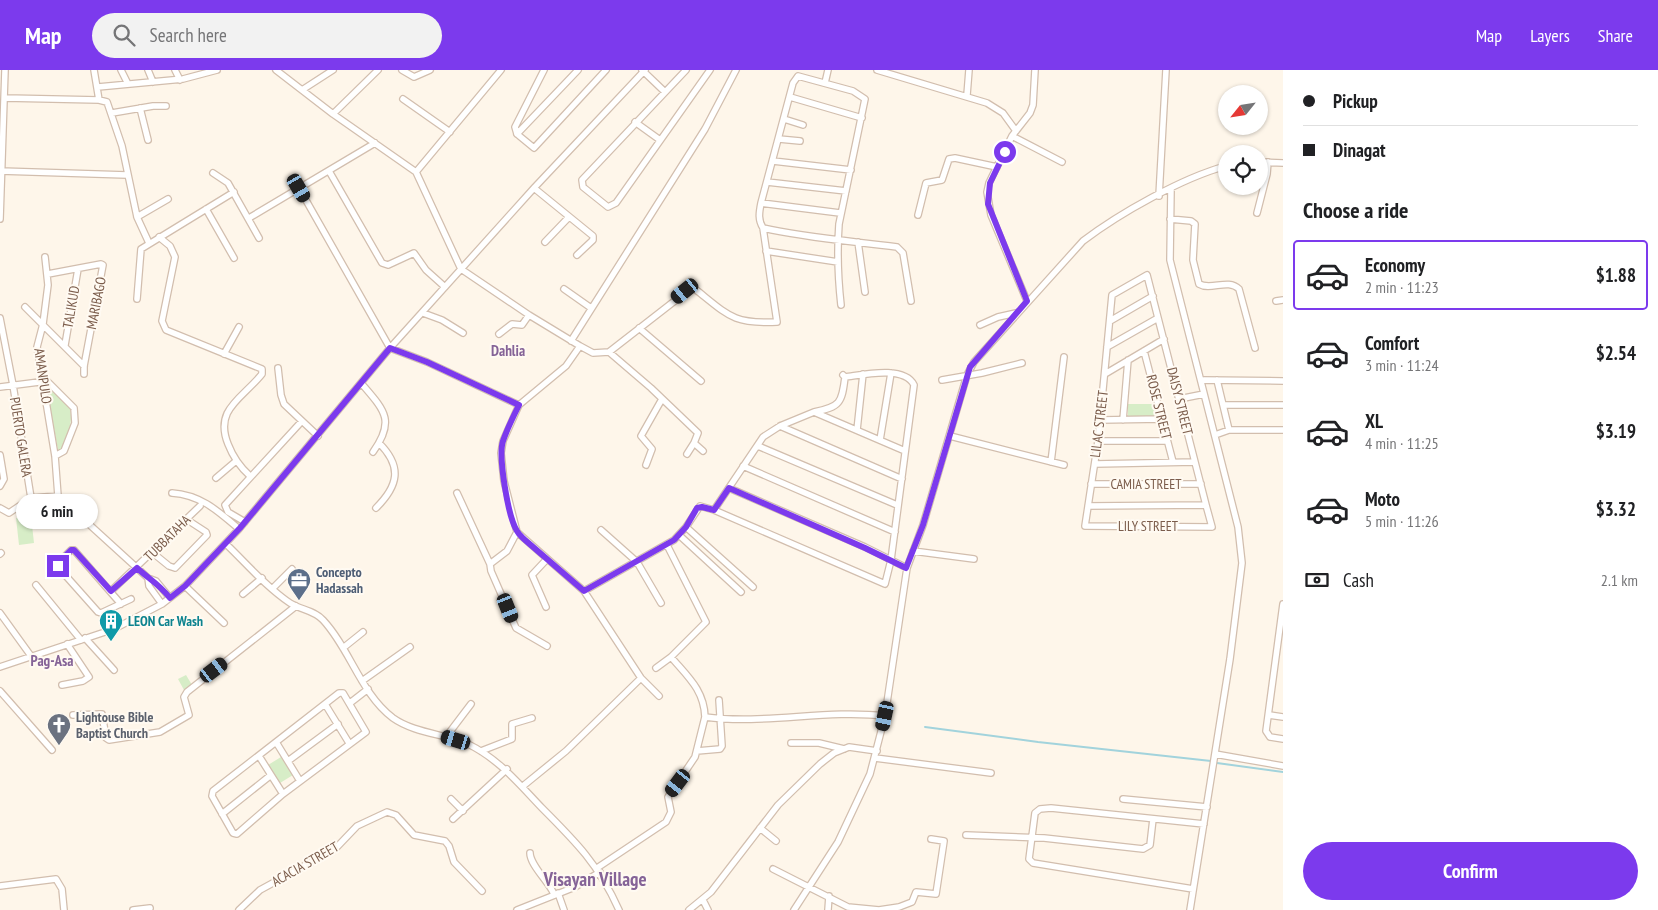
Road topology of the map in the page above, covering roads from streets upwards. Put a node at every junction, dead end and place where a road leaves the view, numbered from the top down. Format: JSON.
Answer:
{"nodes":[{"id":1,"x":5,"y":70,"type":"edge"},
{"id":2,"x":94,"y":70,"type":"edge"},
{"id":3,"x":121,"y":70,"type":"edge"},
{"id":4,"x":148,"y":70,"type":"edge"},
{"id":5,"x":175,"y":70,"type":"edge"},
{"id":6,"x":217,"y":70,"type":"edge"},
{"id":7,"x":276,"y":70,"type":"edge"},
{"id":8,"x":333,"y":70,"type":"edge"},
{"id":9,"x":378,"y":70,"type":"edge"},
{"id":10,"x":402,"y":70,"type":"edge"},
{"id":11,"x":430,"y":70,"type":"edge"},
{"id":12,"x":501,"y":70,"type":"edge"},
{"id":13,"x":544,"y":70,"type":"edge"},
{"id":14,"x":606,"y":70,"type":"edge"},
{"id":15,"x":686,"y":70,"type":"edge"},
{"id":16,"x":710,"y":70,"type":"edge"},
{"id":17,"x":736,"y":70,"type":"edge"},
{"id":18,"x":828,"y":70,"type":"edge"},
{"id":19,"x":877,"y":70,"type":"edge"},
{"id":20,"x":969,"y":70,"type":"edge"},
{"id":21,"x":1035,"y":70,"type":"edge"},
{"id":22,"x":1166,"y":70,"type":"edge"},
{"id":23,"x":574,"y":71,"type":"edge"},
{"id":24,"x":644,"y":71,"type":"edge"},
{"id":25,"x":200,"y":73,"type":"edge"},
{"id":26,"x":180,"y":80,"type":"junction"},
{"id":27,"x":153,"y":82,"type":"junction"},
{"id":28,"x":825,"y":82,"type":"junction"},
{"id":29,"x":128,"y":84,"type":"junction"},
{"id":30,"x":98,"y":87,"type":"junction"},
{"id":31,"x":302,"y":90,"type":"junction"},
{"id":32,"x":665,"y":92,"type":"junction"},
{"id":33,"x":967,"y":96,"type":"junction"},
{"id":34,"x":790,"y":97,"type":"junction"},
{"id":35,"x":5,"y":98,"type":"junction"},
{"id":36,"x":403,"y":99,"type":"dead end"},
{"id":37,"x":99,"y":100,"type":"junction"},
{"id":38,"x":166,"y":106,"type":"dead end"},
{"id":39,"x":140,"y":108,"type":"junction"},
{"id":40,"x":112,"y":112,"type":"junction"},
{"id":41,"x":334,"y":114,"type":"junction"},
{"id":42,"x":862,"y":118,"type":"junction"},
{"id":43,"x":784,"y":119,"type":"junction"},
{"id":44,"x":635,"y":122,"type":"junction"},
{"id":45,"x":803,"y":125,"type":"dead end"},
{"id":46,"x":450,"y":132,"type":"junction"},
{"id":47,"x":517,"y":134,"type":"junction"},
{"id":48,"x":1014,"y":134,"type":"junction"},
{"id":49,"x":779,"y":138,"type":"junction"},
{"id":50,"x":148,"y":140,"type":"dead end"},
{"id":51,"x":660,"y":140,"type":"junction"},
{"id":52,"x":800,"y":141,"type":"dead end"},
{"id":53,"x":375,"y":143,"type":"junction"},
{"id":54,"x":773,"y":160,"type":"junction"},
{"id":55,"x":1062,"y":162,"type":"dead end"},
{"id":56,"x":1268,"y":162,"type":"edge"},
{"id":57,"x":1283,"y":163,"type":"edge"},
{"id":58,"x":997,"y":166,"type":"junction"},
{"id":59,"x":1218,"y":169,"type":"edge"},
{"id":60,"x":851,"y":170,"type":"junction"},
{"id":61,"x":1,"y":171,"type":"edge"},
{"id":62,"x":328,"y":171,"type":"junction"},
{"id":63,"x":416,"y":172,"type":"junction"},
{"id":64,"x":213,"y":173,"type":"dead end"},
{"id":65,"x":127,"y":175,"type":"junction"},
{"id":66,"x":767,"y":182,"type":"junction"},
{"id":67,"x":299,"y":188,"type":"junction"},
{"id":68,"x":534,"y":188,"type":"junction"},
{"id":69,"x":1171,"y":189,"type":"junction"},
{"id":70,"x":846,"y":191,"type":"junction"},
{"id":71,"x":234,"y":192,"type":"junction"},
{"id":72,"x":1261,"y":195,"type":"edge"},
{"id":73,"x":1159,"y":196,"type":"junction"},
{"id":74,"x":168,"y":199,"type":"dead end"},
{"id":75,"x":761,"y":203,"type":"junction"},
{"id":76,"x":206,"y":209,"type":"junction"},
{"id":77,"x":840,"y":213,"type":"junction"},
{"id":78,"x":1257,"y":213,"type":"dead end"},
{"id":79,"x":918,"y":215,"type":"dead end"},
{"id":80,"x":137,"y":217,"type":"junction"},
{"id":81,"x":570,"y":217,"type":"junction"},
{"id":82,"x":249,"y":218,"type":"junction"},
{"id":83,"x":0,"y":219,"type":"edge"},
{"id":84,"x":1170,"y":219,"type":"junction"},
{"id":85,"x":763,"y":228,"type":"junction"},
{"id":86,"x":159,"y":237,"type":"junction"},
{"id":87,"x":259,"y":238,"type":"dead end"},
{"id":88,"x":838,"y":239,"type":"junction"},
{"id":89,"x":545,"y":242,"type":"dead end"},
{"id":90,"x":858,"y":242,"type":"junction"},
{"id":91,"x":149,"y":243,"type":"junction"},
{"id":92,"x":766,"y":251,"type":"junction"},
{"id":93,"x":577,"y":255,"type":"dead end"},
{"id":94,"x":45,"y":257,"type":"dead end"},
{"id":95,"x":234,"y":258,"type":"dead end"},
{"id":96,"x":838,"y":262,"type":"junction"},
{"id":97,"x":78,"y":269,"type":"junction"},
{"id":98,"x":461,"y":269,"type":"junction"},
{"id":99,"x":48,"y":274,"type":"junction"},
{"id":100,"x":1148,"y":275,"type":"joint"},
{"id":101,"x":445,"y":287,"type":"junction"},
{"id":102,"x":564,"y":289,"type":"dead end"},
{"id":103,"x":865,"y":292,"type":"dead end"},
{"id":104,"x":1153,"y":296,"type":"junction"},
{"id":105,"x":137,"y":299,"type":"dead end"},
{"id":106,"x":911,"y":301,"type":"dead end"},
{"id":107,"x":1027,"y":301,"type":"junction"},
{"id":108,"x":841,"y":305,"type":"dead end"},
{"id":109,"x":25,"y":307,"type":"dead end"},
{"id":110,"x":591,"y":308,"type":"junction"},
{"id":111,"x":423,"y":313,"type":"junction"},
{"id":112,"x":1016,"y":313,"type":"junction"},
{"id":113,"x":529,"y":315,"type":"junction"},
{"id":114,"x":0,"y":318,"type":"edge"},
{"id":115,"x":1158,"y":318,"type":"junction"},
{"id":116,"x":1110,"y":321,"type":"junction"},
{"id":117,"x":43,"y":324,"type":"junction"},
{"id":118,"x":980,"y":325,"type":"dead end"},
{"id":119,"x":239,"y":327,"type":"dead end"},
{"id":120,"x":639,"y":328,"type":"junction"},
{"id":121,"x":1,"y":329,"type":"edge"},
{"id":122,"x":463,"y":333,"type":"dead end"},
{"id":123,"x":500,"y":334,"type":"dead end"},
{"id":124,"x":571,"y":340,"type":"junction"},
{"id":125,"x":1164,"y":340,"type":"junction"},
{"id":126,"x":65,"y":345,"type":"junction"},
{"id":127,"x":580,"y":346,"type":"junction"},
{"id":128,"x":1108,"y":347,"type":"junction"},
{"id":129,"x":390,"y":348,"type":"junction"},
{"id":130,"x":1255,"y":348,"type":"dead end"},
{"id":131,"x":1144,"y":351,"type":"junction"},
{"id":132,"x":609,"y":352,"type":"junction"},
{"id":133,"x":224,"y":354,"type":"junction"},
{"id":134,"x":8,"y":355,"type":"junction"},
{"id":135,"x":0,"y":356,"type":"edge"},
{"id":136,"x":1064,"y":357,"type":"dead end"},
{"id":137,"x":1128,"y":360,"type":"junction"},
{"id":138,"x":1022,"y":363,"type":"dead end"},
{"id":139,"x":84,"y":366,"type":"junction"},
{"id":140,"x":278,"y":368,"type":"dead end"},
{"id":141,"x":891,"y":373,"type":"junction"},
{"id":142,"x":84,"y":374,"type":"dead end"},
{"id":143,"x":863,"y":374,"type":"junction"},
{"id":144,"x":1105,"y":374,"type":"junction"},
{"id":145,"x":968,"y":375,"type":"junction"},
{"id":146,"x":942,"y":380,"type":"dead end"},
{"id":147,"x":1204,"y":380,"type":"dead end"},
{"id":148,"x":1217,"y":380,"type":"junction"},
{"id":149,"x":1283,"y":380,"type":"edge"},
{"id":150,"x":43,"y":381,"type":"junction"},
{"id":151,"x":701,"y":381,"type":"dead end"},
{"id":152,"x":361,"y":383,"type":"junction"},
{"id":153,"x":13,"y":385,"type":"junction"},
{"id":154,"x":0,"y":387,"type":"edge"},
{"id":155,"x":1204,"y":394,"type":"junction"},
{"id":156,"x":662,"y":399,"type":"junction"},
{"id":157,"x":1179,"y":399,"type":"junction"},
{"id":158,"x":519,"y":405,"type":"junction"},
{"id":159,"x":1223,"y":405,"type":"junction"},
{"id":160,"x":1283,"y":405,"type":"edge"},
{"id":161,"x":814,"y":412,"type":"junction"},
{"id":162,"x":1162,"y":419,"type":"junction"},
{"id":163,"x":1100,"y":420,"type":"junction"},
{"id":164,"x":1123,"y":420,"type":"junction"},
{"id":165,"x":302,"y":421,"type":"junction"},
{"id":166,"x":780,"y":426,"type":"junction"},
{"id":167,"x":857,"y":430,"type":"junction"},
{"id":168,"x":1229,"y":430,"type":"junction"},
{"id":169,"x":1283,"y":430,"type":"edge"},
{"id":170,"x":1215,"y":435,"type":"junction"},
{"id":171,"x":318,"y":436,"type":"junction"},
{"id":172,"x":950,"y":436,"type":"junction"},
{"id":173,"x":880,"y":440,"type":"junction"},
{"id":174,"x":1098,"y":441,"type":"junction"},
{"id":175,"x":1168,"y":441,"type":"junction"},
{"id":176,"x":379,"y":443,"type":"junction"},
{"id":177,"x":694,"y":443,"type":"junction"},
{"id":178,"x":758,"y":446,"type":"junction"},
{"id":179,"x":703,"y":451,"type":"dead end"},
{"id":180,"x":905,"y":451,"type":"junction"},
{"id":181,"x":373,"y":452,"type":"dead end"},
{"id":182,"x":687,"y":454,"type":"dead end"},
{"id":183,"x":0,"y":455,"type":"edge"},
{"id":184,"x":55,"y":456,"type":"junction"},
{"id":185,"x":236,"y":461,"type":"junction"},
{"id":186,"x":1051,"y":462,"type":"junction"},
{"id":187,"x":1173,"y":462,"type":"junction"},
{"id":188,"x":1195,"y":462,"type":"junction"},
{"id":189,"x":1094,"y":464,"type":"junction"},
{"id":190,"x":646,"y":465,"type":"dead end"},
{"id":191,"x":1064,"y":465,"type":"dead end"},
{"id":192,"x":743,"y":466,"type":"junction"},
{"id":193,"x":250,"y":476,"type":"junction"},
{"id":194,"x":216,"y":478,"type":"dead end"},
{"id":195,"x":902,"y":479,"type":"junction"},
{"id":196,"x":1092,"y":484,"type":"junction"},
{"id":197,"x":1201,"y":484,"type":"junction"},
{"id":198,"x":0,"y":486,"type":"edge"},
{"id":199,"x":729,"y":488,"type":"junction"},
{"id":200,"x":172,"y":493,"type":"dead end"},
{"id":201,"x":457,"y":493,"type":"dead end"},
{"id":202,"x":58,"y":496,"type":"junction"},
{"id":203,"x":31,"y":498,"type":"junction"},
{"id":204,"x":897,"y":505,"type":"junction"},
{"id":205,"x":1206,"y":505,"type":"junction"},
{"id":206,"x":200,"y":506,"type":"dead end"},
{"id":207,"x":1088,"y":506,"type":"junction"},
{"id":208,"x":0,"y":508,"type":"edge"},
{"id":209,"x":376,"y":508,"type":"dead end"},
{"id":210,"x":714,"y":510,"type":"junction"},
{"id":211,"x":186,"y":519,"type":"junction"},
{"id":212,"x":245,"y":522,"type":"junction"},
{"id":213,"x":1085,"y":526,"type":"joint"},
{"id":214,"x":686,"y":527,"type":"junction"},
{"id":215,"x":1212,"y":527,"type":"joint"},
{"id":216,"x":240,"y":528,"type":"junction"},
{"id":217,"x":600,"y":530,"type":"dead end"},
{"id":218,"x":517,"y":532,"type":"junction"},
{"id":219,"x":894,"y":532,"type":"junction"},
{"id":220,"x":680,"y":535,"type":"junction"},
{"id":221,"x":226,"y":544,"type":"junction"},
{"id":222,"x":667,"y":545,"type":"junction"},
{"id":223,"x":913,"y":551,"type":"junction"},
{"id":224,"x":153,"y":553,"type":"junction"},
{"id":225,"x":547,"y":559,"type":"junction"},
{"id":226,"x":974,"y":559,"type":"dead end"},
{"id":227,"x":891,"y":560,"type":"junction"},
{"id":228,"x":637,"y":562,"type":"junction"},
{"id":229,"x":490,"y":564,"type":"junction"},
{"id":230,"x":137,"y":568,"type":"junction"},
{"id":231,"x":906,"y":568,"type":"junction"},
{"id":232,"x":292,"y":569,"type":"dead end"},
{"id":233,"x":148,"y":578,"type":"junction"},
{"id":234,"x":262,"y":578,"type":"junction"},
{"id":235,"x":36,"y":585,"type":"dead end"},
{"id":236,"x":185,"y":586,"type":"junction"},
{"id":237,"x":753,"y":587,"type":"dead end"},
{"id":238,"x":273,"y":588,"type":"junction"},
{"id":239,"x":111,"y":591,"type":"junction"},
{"id":240,"x":584,"y":591,"type":"junction"},
{"id":241,"x":741,"y":592,"type":"dead end"},
{"id":242,"x":243,"y":594,"type":"dead end"},
{"id":243,"x":170,"y":598,"type":"junction"},
{"id":244,"x":131,"y":599,"type":"dead end"},
{"id":245,"x":661,"y":603,"type":"dead end"},
{"id":246,"x":121,"y":604,"type":"junction"},
{"id":247,"x":162,"y":604,"type":"junction"},
{"id":248,"x":1283,"y":604,"type":"edge"},
{"id":249,"x":296,"y":606,"type":"junction"},
{"id":250,"x":546,"y":606,"type":"dead end"},
{"id":251,"x":0,"y":613,"type":"edge"},
{"id":252,"x":224,"y":623,"type":"dead end"},
{"id":253,"x":363,"y":632,"type":"dead end"},
{"id":254,"x":83,"y":639,"type":"junction"},
{"id":255,"x":67,"y":644,"type":"junction"},
{"id":256,"x":547,"y":646,"type":"dead end"},
{"id":257,"x":410,"y":647,"type":"dead end"},
{"id":258,"x":343,"y":648,"type":"junction"},
{"id":259,"x":31,"y":656,"type":"junction"},
{"id":260,"x":672,"y":657,"type":"junction"},
{"id":261,"x":0,"y":667,"type":"edge"},
{"id":262,"x":656,"y":668,"type":"dead end"},
{"id":263,"x":114,"y":670,"type":"dead end"},
{"id":264,"x":641,"y":678,"type":"junction"},
{"id":265,"x":362,"y":680,"type":"junction"},
{"id":266,"x":62,"y":685,"type":"dead end"},
{"id":267,"x":368,"y":689,"type":"junction"},
{"id":268,"x":0,"y":691,"type":"edge"},
{"id":269,"x":659,"y":696,"type":"dead end"},
{"id":270,"x":719,"y":700,"type":"dead end"},
{"id":271,"x":350,"y":703,"type":"junction"},
{"id":272,"x":325,"y":704,"type":"junction"},
{"id":273,"x":471,"y":704,"type":"dead end"},
{"id":274,"x":73,"y":715,"type":"dead end"},
{"id":275,"x":1269,"y":715,"type":"junction"},
{"id":276,"x":885,"y":716,"type":"junction"},
{"id":277,"x":706,"y":717,"type":"junction"},
{"id":278,"x":1283,"y":717,"type":"edge"},
{"id":279,"x":532,"y":718,"type":"dead end"},
{"id":280,"x":720,"y":719,"type":"junction"},
{"id":281,"x":338,"y":724,"type":"junction"},
{"id":282,"x":446,"y":737,"type":"junction"},
{"id":283,"x":1283,"y":739,"type":"edge"},
{"id":284,"x":276,"y":742,"type":"junction"},
{"id":285,"x":349,"y":743,"type":"junction"},
{"id":286,"x":791,"y":743,"type":"dead end"},
{"id":287,"x":844,"y":749,"type":"junction"},
{"id":288,"x":52,"y":750,"type":"dead end"},
{"id":289,"x":697,"y":750,"type":"junction"},
{"id":290,"x":481,"y":751,"type":"junction"},
{"id":291,"x":877,"y":751,"type":"junction"},
{"id":292,"x":1215,"y":754,"type":"junction"},
{"id":293,"x":259,"y":756,"type":"junction"},
{"id":294,"x":875,"y":758,"type":"junction"},
{"id":295,"x":288,"y":761,"type":"junction"},
{"id":296,"x":1283,"y":766,"type":"edge"},
{"id":297,"x":507,"y":770,"type":"junction"},
{"id":298,"x":991,"y":774,"type":"dead end"},
{"id":299,"x":271,"y":776,"type":"junction"},
{"id":300,"x":300,"y":781,"type":"junction"},
{"id":301,"x":523,"y":786,"type":"junction"},
{"id":302,"x":283,"y":794,"type":"junction"},
{"id":303,"x":451,"y":799,"type":"dead end"},
{"id":304,"x":1123,"y":799,"type":"dead end"},
{"id":305,"x":1207,"y":807,"type":"junction"},
{"id":306,"x":463,"y":811,"type":"junction"},
{"id":307,"x":222,"y":814,"type":"junction"},
{"id":308,"x":453,"y":819,"type":"dead end"},
{"id":309,"x":1152,"y":819,"type":"junction"},
{"id":310,"x":1204,"y":824,"type":"junction"},
{"id":311,"x":760,"y":828,"type":"junction"},
{"id":312,"x":966,"y":836,"type":"dead end"},
{"id":313,"x":1033,"y":838,"type":"junction"},
{"id":314,"x":930,"y":839,"type":"dead end"},
{"id":315,"x":776,"y":841,"type":"dead end"},
{"id":316,"x":530,"y":852,"type":"dead end"},
{"id":317,"x":773,"y":868,"type":"dead end"},
{"id":318,"x":598,"y":870,"type":"junction"},
{"id":319,"x":0,"y":886,"type":"edge"},
{"id":320,"x":810,"y":886,"type":"junction"},
{"id":321,"x":1193,"y":889,"type":"junction"},
{"id":322,"x":482,"y":891,"type":"dead end"},
{"id":323,"x":556,"y":894,"type":"junction"},
{"id":324,"x":829,"y":896,"type":"junction"},
{"id":325,"x":703,"y":900,"type":"junction"},
{"id":326,"x":150,"y":908,"type":"dead end"},
{"id":327,"x":64,"y":910,"type":"edge"},
{"id":328,"x":133,"y":910,"type":"edge"},
{"id":329,"x":239,"y":910,"type":"edge"},
{"id":330,"x":517,"y":910,"type":"edge"},
{"id":331,"x":564,"y":910,"type":"edge"},
{"id":332,"x":619,"y":910,"type":"edge"},
{"id":333,"x":689,"y":910,"type":"edge"},
{"id":334,"x":708,"y":910,"type":"edge"},
{"id":335,"x":794,"y":910,"type":"edge"},
{"id":336,"x":828,"y":910,"type":"edge"},
{"id":337,"x":879,"y":910,"type":"edge"},
{"id":338,"x":1190,"y":910,"type":"edge"}],
"edges":[{"from":1,"to":35,"type":"street"},
{"from":2,"to":30,"type":"street"},
{"from":3,"to":29,"type":"street"},
{"from":4,"to":27,"type":"street"},
{"from":5,"to":26,"type":"street"},
{"from":6,"to":25,"type":"street"},
{"from":7,"to":31,"type":"street"},
{"from":8,"to":31,"type":"street"},
{"from":9,"to":41,"type":"street"},
{"from":10,"to":11,"type":"street"},
{"from":12,"to":46,"type":"street"},
{"from":13,"to":47,"type":"street"},
{"from":14,"to":47,"type":"street"},
{"from":15,"to":32,"type":"street"},
{"from":16,"to":51,"type":"street"},
{"from":17,"to":110,"type":"street"},
{"from":18,"to":28,"type":"street"},
{"from":19,"to":33,"type":"street"},
{"from":20,"to":33,"type":"street"},
{"from":21,"to":48,"type":"street"},
{"from":22,"to":73,"type":"street"},
{"from":23,"to":47,"type":"street"},
{"from":24,"to":32,"type":"street"},
{"from":24,"to":68,"type":"street"},
{"from":25,"to":26,"type":"street"},
{"from":26,"to":27,"type":"street"},
{"from":27,"to":29,"type":"street"},
{"from":28,"to":34,"type":"street"},
{"from":28,"to":42,"type":"street"},
{"from":29,"to":30,"type":"street"},
{"from":30,"to":37,"type":"street"},
{"from":31,"to":41,"type":"street"},
{"from":32,"to":44,"type":"street"},
{"from":33,"to":48,"type":"street"},
{"from":34,"to":42,"type":"street"},
{"from":34,"to":43,"type":"street"},
{"from":35,"to":37,"type":"street"},
{"from":35,"to":61,"type":"street"},
{"from":36,"to":46,"type":"street"},
{"from":37,"to":40,"type":"street"},
{"from":38,"to":39,"type":"street"},
{"from":39,"to":40,"type":"street"},
{"from":39,"to":50,"type":"street"},
{"from":40,"to":65,"type":"street"},
{"from":41,"to":53,"type":"street"},
{"from":42,"to":60,"type":"street"},
{"from":43,"to":45,"type":"street"},
{"from":43,"to":49,"type":"street"},
{"from":44,"to":51,"type":"street"},
{"from":44,"to":51,"type":"street"},
{"from":46,"to":63,"type":"street"},
{"from":48,"to":55,"type":"street"},
{"from":48,"to":58,"type":"street"},
{"from":49,"to":52,"type":"street"},
{"from":49,"to":54,"type":"street"},
{"from":53,"to":62,"type":"street"},
{"from":53,"to":63,"type":"street"},
{"from":54,"to":60,"type":"street"},
{"from":54,"to":66,"type":"street"},
{"from":56,"to":57,"type":"street"},
{"from":58,"to":79,"type":"street"},
{"from":58,"to":107,"type":"street"},
{"from":59,"to":69,"type":"street"},
{"from":60,"to":70,"type":"street"},
{"from":61,"to":65,"type":"street"},
{"from":61,"to":83,"type":"street"},
{"from":62,"to":67,"type":"street"},
{"from":62,"to":101,"type":"street"},
{"from":63,"to":98,"type":"street"},
{"from":64,"to":71,"type":"street"},
{"from":65,"to":80,"type":"street"},
{"from":66,"to":70,"type":"street"},
{"from":66,"to":75,"type":"street"},
{"from":67,"to":82,"type":"street"},
{"from":67,"to":129,"type":"street"},
{"from":68,"to":81,"type":"street"},
{"from":68,"to":98,"type":"street"},
{"from":69,"to":73,"type":"street"},
{"from":69,"to":84,"type":"street"},
{"from":70,"to":77,"type":"street"},
{"from":71,"to":76,"type":"street"},
{"from":71,"to":82,"type":"street"},
{"from":72,"to":78,"type":"street"},
{"from":73,"to":107,"type":"street"},
{"from":74,"to":80,"type":"street"},
{"from":75,"to":77,"type":"street"},
{"from":75,"to":85,"type":"street"},
{"from":76,"to":86,"type":"street"},
{"from":76,"to":95,"type":"street"},
{"from":77,"to":88,"type":"street"},
{"from":80,"to":91,"type":"street"},
{"from":81,"to":89,"type":"street"},
{"from":81,"to":93,"type":"street"},
{"from":82,"to":87,"type":"street"},
{"from":84,"to":130,"type":"street"},
{"from":84,"to":155,"type":"street"},
{"from":85,"to":88,"type":"street"},
{"from":85,"to":92,"type":"street"},
{"from":86,"to":91,"type":"street"},
{"from":86,"to":133,"type":"street"},
{"from":88,"to":90,"type":"street"},
{"from":88,"to":96,"type":"street"},
{"from":90,"to":103,"type":"street"},
{"from":90,"to":106,"type":"street"},
{"from":91,"to":105,"type":"street"},
{"from":92,"to":96,"type":"street"},
{"from":92,"to":120,"type":"street"},
{"from":94,"to":99,"type":"street","name":"AMANPULO"},
{"from":96,"to":108,"type":"street"},
{"from":97,"to":99,"type":"street","name":"MARIBAGO"},
{"from":97,"to":126,"type":"street","name":"TALIKUD"},
{"from":97,"to":139,"type":"street","name":"MARIBAGO"},
{"from":98,"to":101,"type":"street"},
{"from":98,"to":113,"type":"street"},
{"from":99,"to":117,"type":"street","name":"AMANPULO"},
{"from":100,"to":104,"type":"street","name":"DAISY STREET"},
{"from":100,"to":116,"type":"street","name":"LILAC STREET"},
{"from":101,"to":111,"type":"street"},
{"from":102,"to":110,"type":"street"},
{"from":104,"to":115,"type":"street","name":"DAISY STREET"},
{"from":104,"to":116,"type":"street"},
{"from":107,"to":112,"type":"street"},
{"from":109,"to":117,"type":"street"},
{"from":110,"to":124,"type":"street"},
{"from":111,"to":122,"type":"street"},
{"from":111,"to":129,"type":"street"},
{"from":112,"to":118,"type":"street"},
{"from":112,"to":145,"type":"street"},
{"from":113,"to":123,"type":"street"},
{"from":113,"to":124,"type":"street"},
{"from":114,"to":121,"type":"street","name":"PUERTO GALERA"},
{"from":115,"to":125,"type":"street","name":"DAISY STREET"},
{"from":115,"to":128,"type":"street"},
{"from":116,"to":128,"type":"street","name":"LILAC STREET"},
{"from":117,"to":126,"type":"street"},
{"from":117,"to":150,"type":"street","name":"AMANPULO"},
{"from":119,"to":133,"type":"street"},
{"from":120,"to":132,"type":"street"},
{"from":120,"to":151,"type":"street"},
{"from":121,"to":134,"type":"street","name":"PUERTO GALERA"},
{"from":124,"to":127,"type":"street"},
{"from":125,"to":131,"type":"street"},
{"from":125,"to":157,"type":"street","name":"DAISY STREET"},
{"from":126,"to":139,"type":"street"},
{"from":127,"to":132,"type":"street"},
{"from":127,"to":158,"type":"street"},
{"from":128,"to":144,"type":"street","name":"LILAC STREET"},
{"from":129,"to":152,"type":"street"},
{"from":129,"to":158,"type":"street"},
{"from":131,"to":137,"type":"street"},
{"from":131,"to":162,"type":"street","name":"ROSE STREET"},
{"from":132,"to":156,"type":"street"},
{"from":133,"to":185,"type":"street"},
{"from":134,"to":135,"type":"street"},
{"from":134,"to":153,"type":"street","name":"PUERTO GALERA"},
{"from":136,"to":186,"type":"street"},
{"from":137,"to":144,"type":"street"},
{"from":137,"to":164,"type":"street"},
{"from":138,"to":145,"type":"street"},
{"from":139,"to":142,"type":"street","name":"MARIBAGO"},
{"from":140,"to":165,"type":"street"},
{"from":141,"to":143,"type":"street"},
{"from":141,"to":173,"type":"street"},
{"from":141,"to":180,"type":"street"},
{"from":143,"to":161,"type":"street"},
{"from":143,"to":167,"type":"street"},
{"from":144,"to":163,"type":"street","name":"LILAC STREET"},
{"from":145,"to":146,"type":"street"},
{"from":145,"to":172,"type":"street"},
{"from":147,"to":148,"type":"street"},
{"from":148,"to":149,"type":"street"},
{"from":148,"to":159,"type":"street"},
{"from":150,"to":153,"type":"street"},
{"from":150,"to":184,"type":"street","name":"AMANPULO"},
{"from":150,"to":184,"type":"street"},
{"from":152,"to":171,"type":"street"},
{"from":152,"to":176,"type":"street"},
{"from":153,"to":154,"type":"street"},
{"from":153,"to":203,"type":"street","name":"PUERTO GALERA"},
{"from":155,"to":157,"type":"street"},
{"from":155,"to":170,"type":"street"},
{"from":156,"to":177,"type":"street"},
{"from":156,"to":190,"type":"street"},
{"from":157,"to":188,"type":"street","name":"DAISY STREET"},
{"from":158,"to":218,"type":"street"},
{"from":159,"to":160,"type":"street"},
{"from":159,"to":168,"type":"street"},
{"from":161,"to":166,"type":"street"},
{"from":161,"to":167,"type":"street"},
{"from":162,"to":164,"type":"street"},
{"from":162,"to":175,"type":"street","name":"ROSE STREET"},
{"from":163,"to":164,"type":"street"},
{"from":163,"to":174,"type":"street","name":"LILAC STREET"},
{"from":165,"to":171,"type":"street"},
{"from":165,"to":193,"type":"street"},
{"from":166,"to":178,"type":"street"},
{"from":166,"to":195,"type":"street"},
{"from":167,"to":173,"type":"street"},
{"from":168,"to":169,"type":"street"},
{"from":168,"to":170,"type":"street"},
{"from":170,"to":292,"type":"street"},
{"from":171,"to":212,"type":"street"},
{"from":172,"to":186,"type":"street"},
{"from":172,"to":223,"type":"street"},
{"from":173,"to":180,"type":"street"},
{"from":174,"to":175,"type":"street"},
{"from":174,"to":189,"type":"street","name":"LILAC STREET"},
{"from":175,"to":187,"type":"street","name":"ROSE STREET"},
{"from":176,"to":181,"type":"street"},
{"from":176,"to":209,"type":"street"},
{"from":177,"to":179,"type":"street"},
{"from":177,"to":182,"type":"street"},
{"from":178,"to":192,"type":"street"},
{"from":178,"to":204,"type":"street"},
{"from":180,"to":195,"type":"street"},
{"from":183,"to":198,"type":"street"},
{"from":184,"to":202,"type":"street","name":"AMANPULO"},
{"from":185,"to":193,"type":"street"},
{"from":185,"to":194,"type":"street"},
{"from":186,"to":191,"type":"street"},
{"from":187,"to":188,"type":"street"},
{"from":187,"to":189,"type":"street"},
{"from":188,"to":197,"type":"street","name":"DAISY STREET"},
{"from":189,"to":196,"type":"street","name":"LILAC STREET"},
{"from":192,"to":199,"type":"street"},
{"from":192,"to":219,"type":"street"},
{"from":193,"to":212,"type":"street"},
{"from":195,"to":204,"type":"street"},
{"from":196,"to":197,"type":"street","name":"CAMIA STREET"},
{"from":196,"to":207,"type":"street","name":"LILAC STREET"},
{"from":197,"to":205,"type":"street","name":"DAISY STREET"},
{"from":199,"to":210,"type":"street"},
{"from":199,"to":227,"type":"street"},
{"from":200,"to":216,"type":"street"},
{"from":201,"to":229,"type":"street"},
{"from":202,"to":203,"type":"street"},
{"from":202,"to":230,"type":"street"},
{"from":203,"to":208,"type":"street"},
{"from":204,"to":219,"type":"street"},
{"from":205,"to":207,"type":"street","name":"LILY STREET"},
{"from":205,"to":215,"type":"street","name":"DAISY STREET"},
{"from":206,"to":211,"type":"street","name":"TUBBATAHA"},
{"from":207,"to":213,"type":"street","name":"LILAC STREET"},
{"from":210,"to":214,"type":"street"},
{"from":210,"to":227,"type":"street"},
{"from":211,"to":224,"type":"street","name":"TUBBATAHA"},
{"from":211,"to":224,"type":"street"},
{"from":212,"to":216,"type":"street"},
{"from":213,"to":215,"type":"street","name":"LILY STREET"},
{"from":214,"to":220,"type":"street"},
{"from":214,"to":237,"type":"street"},
{"from":216,"to":221,"type":"street"},
{"from":217,"to":228,"type":"street"},
{"from":218,"to":225,"type":"street"},
{"from":218,"to":229,"type":"street"},
{"from":219,"to":227,"type":"street"},
{"from":220,"to":222,"type":"street"},
{"from":220,"to":241,"type":"street"},
{"from":221,"to":234,"type":"street"},
{"from":221,"to":236,"type":"street"},
{"from":222,"to":228,"type":"street"},
{"from":222,"to":260,"type":"street"},
{"from":223,"to":226,"type":"street"},
{"from":223,"to":231,"type":"street"},
{"from":224,"to":230,"type":"street","name":"TUBBATAHA"},
{"from":225,"to":240,"type":"street"},
{"from":225,"to":250,"type":"street"},
{"from":227,"to":231,"type":"street"},
{"from":228,"to":240,"type":"street"},
{"from":228,"to":245,"type":"street"},
{"from":229,"to":256,"type":"street"},
{"from":230,"to":233,"type":"street"},
{"from":230,"to":239,"type":"street","name":"TUBBATAHA"},
{"from":231,"to":276,"type":"street"},
{"from":232,"to":238,"type":"street"},
{"from":233,"to":243,"type":"street"},
{"from":233,"to":247,"type":"street"},
{"from":234,"to":238,"type":"street"},
{"from":234,"to":242,"type":"street"},
{"from":235,"to":254,"type":"street"},
{"from":236,"to":243,"type":"street"},
{"from":236,"to":252,"type":"street"},
{"from":238,"to":249,"type":"street"},
{"from":239,"to":246,"type":"street"},
{"from":239,"to":246,"type":"street"},
{"from":240,"to":264,"type":"street"},
{"from":243,"to":247,"type":"street"},
{"from":244,"to":246,"type":"street"},
{"from":247,"to":254,"type":"street"},
{"from":248,"to":275,"type":"street"},
{"from":249,"to":258,"type":"street"},
{"from":249,"to":274,"type":"street"},
{"from":251,"to":259,"type":"street"},
{"from":253,"to":258,"type":"street"},
{"from":254,"to":255,"type":"street"},
{"from":254,"to":263,"type":"street"},
{"from":255,"to":259,"type":"street"},
{"from":255,"to":266,"type":"street"},
{"from":257,"to":265,"type":"street"},
{"from":258,"to":265,"type":"street"},
{"from":259,"to":261,"type":"street"},
{"from":260,"to":262,"type":"street"},
{"from":260,"to":277,"type":"street"},
{"from":264,"to":269,"type":"street"},
{"from":264,"to":301,"type":"street"},
{"from":265,"to":267,"type":"street"},
{"from":267,"to":271,"type":"street"},
{"from":267,"to":282,"type":"street"},
{"from":268,"to":288,"type":"street"},
{"from":270,"to":280,"type":"street"},
{"from":271,"to":272,"type":"street"},
{"from":271,"to":285,"type":"street"},
{"from":272,"to":281,"type":"street"},
{"from":272,"to":284,"type":"street"},
{"from":273,"to":282,"type":"street"},
{"from":275,"to":278,"type":"street"},
{"from":275,"to":283,"type":"street"},
{"from":276,"to":280,"type":"street"},
{"from":276,"to":291,"type":"street"},
{"from":277,"to":280,"type":"street"},
{"from":277,"to":289,"type":"street"},
{"from":279,"to":290,"type":"street"},
{"from":280,"to":289,"type":"street"},
{"from":281,"to":285,"type":"street"},
{"from":281,"to":295,"type":"street"},
{"from":282,"to":290,"type":"street"},
{"from":284,"to":293,"type":"street"},
{"from":284,"to":295,"type":"street"},
{"from":285,"to":300,"type":"street"},
{"from":286,"to":287,"type":"street"},
{"from":287,"to":291,"type":"street"},
{"from":287,"to":311,"type":"street"},
{"from":289,"to":318,"type":"street"},
{"from":290,"to":297,"type":"street"},
{"from":291,"to":294,"type":"street"},
{"from":292,"to":296,"type":"street"},
{"from":292,"to":305,"type":"street"},
{"from":293,"to":299,"type":"street"},
{"from":293,"to":307,"type":"street"},
{"from":294,"to":298,"type":"street"},
{"from":294,"to":320,"type":"street"},
{"from":295,"to":300,"type":"street"},
{"from":297,"to":301,"type":"street"},
{"from":297,"to":306,"type":"street"},
{"from":299,"to":302,"type":"street"},
{"from":299,"to":307,"type":"street"},
{"from":300,"to":302,"type":"street"},
{"from":301,"to":318,"type":"street"},
{"from":302,"to":307,"type":"street"},
{"from":303,"to":306,"type":"street"},
{"from":304,"to":305,"type":"street"},
{"from":305,"to":310,"type":"street"},
{"from":306,"to":308,"type":"street"},
{"from":309,"to":310,"type":"street"},
{"from":309,"to":313,"type":"street"},
{"from":309,"to":313,"type":"street"},
{"from":310,"to":321,"type":"street"},
{"from":311,"to":315,"type":"street"},
{"from":311,"to":325,"type":"street"},
{"from":312,"to":313,"type":"street"},
{"from":313,"to":321,"type":"street"},
{"from":314,"to":337,"type":"street"},
{"from":316,"to":323,"type":"street"},
{"from":317,"to":320,"type":"street"},
{"from":318,"to":323,"type":"street"},
{"from":318,"to":332,"type":"street"},
{"from":319,"to":327,"type":"street"},
{"from":320,"to":324,"type":"street"},
{"from":320,"to":335,"type":"street"},
{"from":321,"to":338,"type":"street"},
{"from":322,"to":329,"type":"street","name":"ACACIA STREET"},
{"from":323,"to":330,"type":"street"},
{"from":323,"to":331,"type":"street"},
{"from":324,"to":336,"type":"street"},
{"from":324,"to":337,"type":"street"},
{"from":325,"to":333,"type":"street"},
{"from":325,"to":334,"type":"street"},
{"from":326,"to":328,"type":"street"}]}
